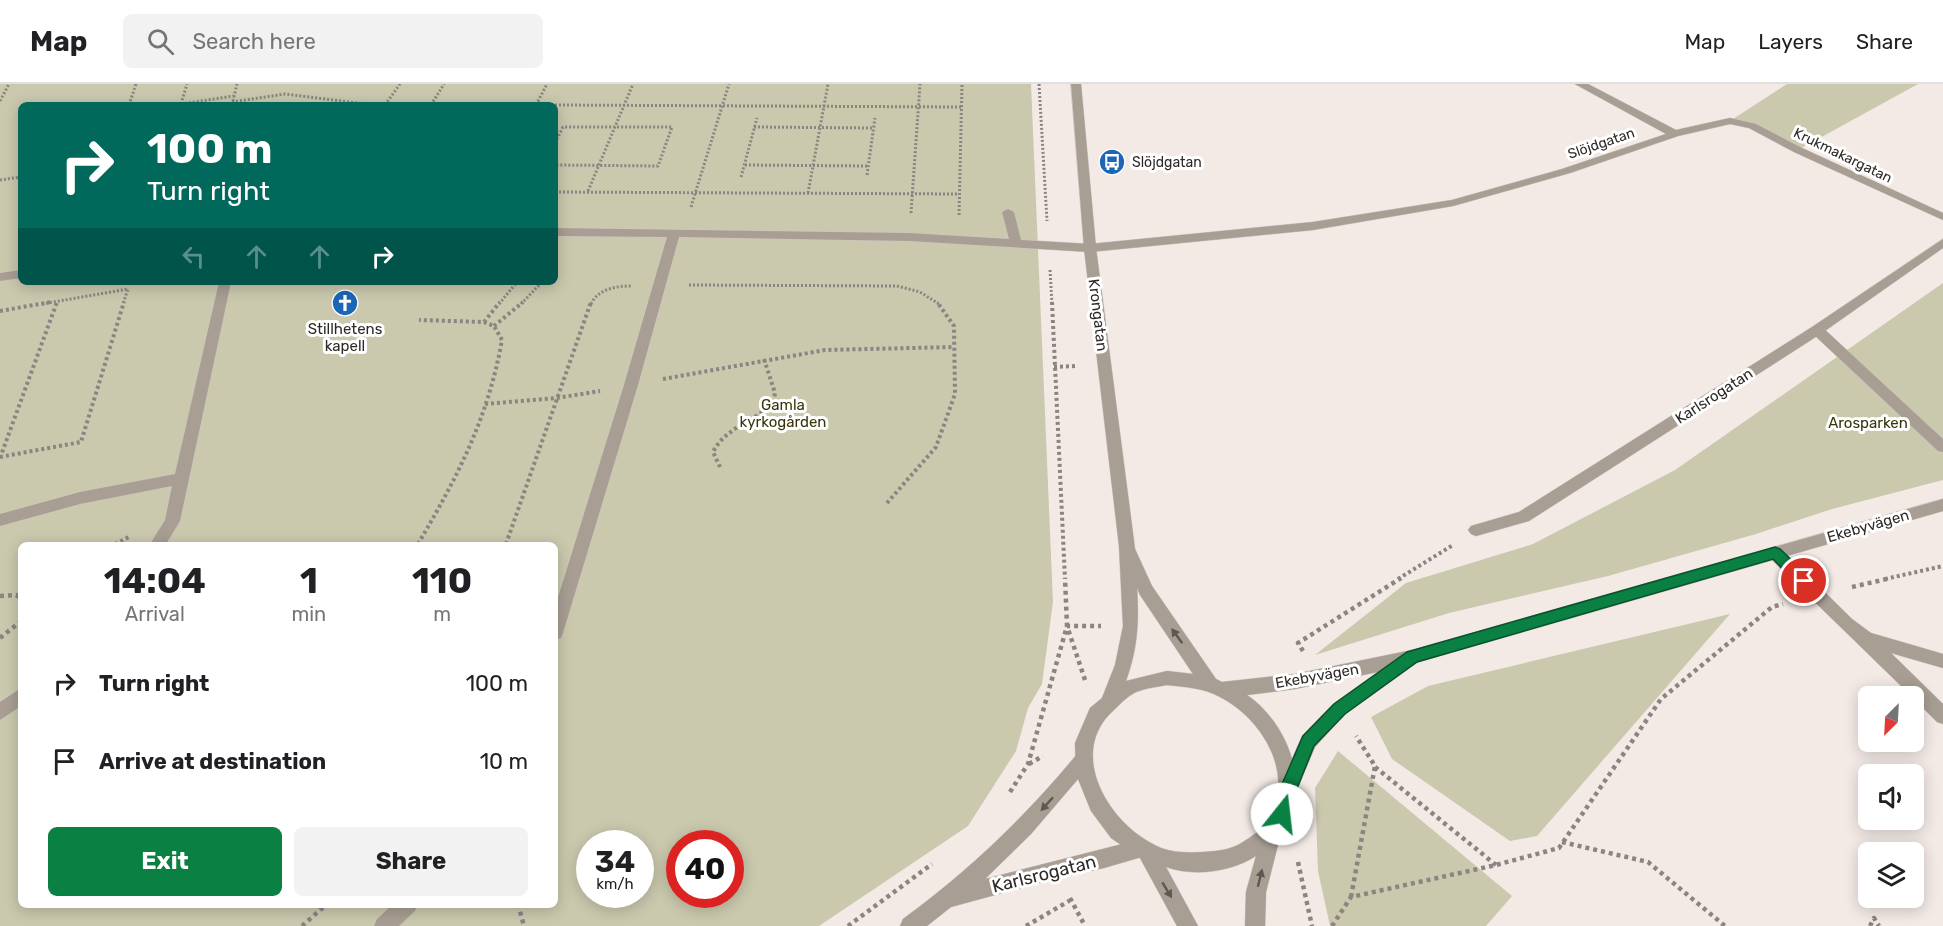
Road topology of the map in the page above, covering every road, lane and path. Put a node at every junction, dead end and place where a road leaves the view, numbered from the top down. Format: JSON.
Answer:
{"nodes":[{"id":1,"x":9,"y":84,"type":"edge"},
{"id":2,"x":136,"y":84,"type":"edge"},
{"id":3,"x":187,"y":84,"type":"edge"},
{"id":4,"x":237,"y":84,"type":"edge"},
{"id":5,"x":399,"y":84,"type":"edge"},
{"id":6,"x":444,"y":84,"type":"edge"},
{"id":7,"x":547,"y":84,"type":"edge"},
{"id":8,"x":633,"y":84,"type":"edge"},
{"id":9,"x":729,"y":84,"type":"edge"},
{"id":10,"x":828,"y":84,"type":"edge"},
{"id":11,"x":920,"y":84,"type":"edge"},
{"id":12,"x":962,"y":84,"type":"edge"},
{"id":13,"x":1039,"y":84,"type":"edge"},
{"id":14,"x":1076,"y":84,"type":"edge"},
{"id":15,"x":1580,"y":84,"type":"edge"},
{"id":16,"x":234,"y":96,"type":"junction"},
{"id":17,"x":0,"y":101,"type":"edge"},
{"id":18,"x":130,"y":102,"type":"edge"},
{"id":19,"x":182,"y":102,"type":"edge"},
{"id":20,"x":194,"y":102,"type":"edge"},
{"id":21,"x":232,"y":102,"type":"edge"},
{"id":22,"x":243,"y":102,"type":"edge"},
{"id":23,"x":335,"y":102,"type":"edge"},
{"id":24,"x":387,"y":102,"type":"edge"},
{"id":25,"x":433,"y":102,"type":"edge"},
{"id":26,"x":538,"y":102,"type":"edge"},
{"id":27,"x":558,"y":105,"type":"edge"},
{"id":28,"x":624,"y":105,"type":"junction"},
{"id":29,"x":722,"y":106,"type":"junction"},
{"id":30,"x":824,"y":106,"type":"junction"},
{"id":31,"x":919,"y":107,"type":"junction"},
{"id":32,"x":962,"y":107,"type":"junction"},
{"id":33,"x":757,"y":118,"type":"dead end"},
{"id":34,"x":875,"y":118,"type":"dead end"},
{"id":35,"x":1730,"y":121,"type":"joint"},
{"id":36,"x":615,"y":127,"type":"junction"},
{"id":37,"x":754,"y":127,"type":"junction"},
{"id":38,"x":820,"y":128,"type":"junction"},
{"id":39,"x":873,"y":128,"type":"junction"},
{"id":40,"x":1675,"y":134,"type":"junction"},
{"id":41,"x":558,"y":137,"type":"edge"},
{"id":42,"x":558,"y":165,"type":"edge"},
{"id":43,"x":745,"y":165,"type":"junction"},
{"id":44,"x":599,"y":166,"type":"junction"},
{"id":45,"x":813,"y":166,"type":"junction"},
{"id":46,"x":869,"y":166,"type":"junction"},
{"id":47,"x":867,"y":176,"type":"dead end"},
{"id":48,"x":18,"y":177,"type":"edge"},
{"id":49,"x":741,"y":177,"type":"dead end"},
{"id":50,"x":0,"y":180,"type":"edge"},
{"id":51,"x":558,"y":192,"type":"edge"},
{"id":52,"x":588,"y":192,"type":"junction"},
{"id":53,"x":696,"y":192,"type":"junction"},
{"id":54,"x":808,"y":193,"type":"junction"},
{"id":55,"x":912,"y":194,"type":"junction"},
{"id":56,"x":959,"y":194,"type":"junction"},
{"id":57,"x":1008,"y":212,"type":"dead end"},
{"id":58,"x":1943,"y":217,"type":"edge"},
{"id":59,"x":558,"y":232,"type":"edge"},
{"id":60,"x":679,"y":233,"type":"junction"},
{"id":61,"x":909,"y":237,"type":"junction"},
{"id":62,"x":958,"y":239,"type":"junction"},
{"id":63,"x":1016,"y":243,"type":"junction"},
{"id":64,"x":1943,"y":243,"type":"edge"},
{"id":65,"x":1048,"y":245,"type":"junction"},
{"id":66,"x":1090,"y":248,"type":"junction"},
{"id":67,"x":18,"y":274,"type":"edge"},
{"id":68,"x":0,"y":277,"type":"edge"},
{"id":69,"x":224,"y":285,"type":"edge"},
{"id":70,"x":515,"y":285,"type":"edge"},
{"id":71,"x":539,"y":285,"type":"edge"},
{"id":72,"x":659,"y":285,"type":"junction"},
{"id":73,"x":57,"y":302,"type":"junction"},
{"id":74,"x":0,"y":311,"type":"edge"},
{"id":75,"x":419,"y":320,"type":"dead end"},
{"id":76,"x":484,"y":322,"type":"junction"},
{"id":77,"x":494,"y":326,"type":"junction"},
{"id":78,"x":1817,"y":330,"type":"junction"},
{"id":79,"x":954,"y":347,"type":"junction"},
{"id":80,"x":764,"y":359,"type":"junction"},
{"id":81,"x":1077,"y":366,"type":"dead end"},
{"id":82,"x":1054,"y":367,"type":"junction"},
{"id":83,"x":631,"y":385,"type":"junction"},
{"id":84,"x":557,"y":398,"type":"junction"},
{"id":85,"x":485,"y":404,"type":"junction"},
{"id":86,"x":1943,"y":447,"type":"edge"},
{"id":87,"x":0,"y":458,"type":"edge"},
{"id":88,"x":720,"y":466,"type":"dead end"},
{"id":89,"x":180,"y":478,"type":"junction"},
{"id":90,"x":887,"y":503,"type":"dead end"},
{"id":91,"x":1943,"y":504,"type":"edge"},
{"id":92,"x":0,"y":520,"type":"edge"},
{"id":93,"x":1476,"y":530,"type":"dead end"},
{"id":94,"x":159,"y":542,"type":"edge"},
{"id":95,"x":419,"y":542,"type":"edge"},
{"id":96,"x":507,"y":542,"type":"edge"},
{"id":97,"x":1127,"y":546,"type":"junction"},
{"id":98,"x":1775,"y":553,"type":"junction"},
{"id":99,"x":1943,"y":566,"type":"edge"},
{"id":100,"x":1818,"y":595,"type":"junction"},
{"id":101,"x":0,"y":596,"type":"edge"},
{"id":102,"x":18,"y":596,"type":"edge"},
{"id":103,"x":18,"y":623,"type":"edge"},
{"id":104,"x":558,"y":623,"type":"edge"},
{"id":105,"x":1067,"y":626,"type":"junction"},
{"id":106,"x":0,"y":638,"type":"edge"},
{"id":107,"x":1866,"y":639,"type":"junction"},
{"id":108,"x":1412,"y":657,"type":"junction"},
{"id":109,"x":1943,"y":661,"type":"edge"},
{"id":110,"x":1216,"y":687,"type":"junction"},
{"id":111,"x":18,"y":698,"type":"edge"},
{"id":112,"x":1110,"y":700,"type":"junction"},
{"id":113,"x":0,"y":712,"type":"edge"},
{"id":114,"x":1097,"y":715,"type":"junction"},
{"id":115,"x":1943,"y":716,"type":"edge"},
{"id":116,"x":1084,"y":759,"type":"junction"},
{"id":117,"x":1375,"y":766,"type":"dead end"},
{"id":118,"x":1287,"y":791,"type":"junction"},
{"id":119,"x":1006,"y":795,"type":"dead end"},
{"id":120,"x":1277,"y":822,"type":"junction"},
{"id":121,"x":1562,"y":842,"type":"junction"},
{"id":122,"x":1143,"y":851,"type":"junction"},
{"id":123,"x":935,"y":862,"type":"dead end"},
{"id":124,"x":1496,"y":865,"type":"junction"},
{"id":125,"x":950,"y":899,"type":"junction"},
{"id":126,"x":1071,"y":900,"type":"dead end"},
{"id":127,"x":322,"y":908,"type":"edge"},
{"id":128,"x":404,"y":908,"type":"edge"},
{"id":129,"x":519,"y":908,"type":"edge"},
{"id":130,"x":302,"y":926,"type":"edge"},
{"id":131,"x":384,"y":926,"type":"edge"},
{"id":132,"x":524,"y":926,"type":"edge"},
{"id":133,"x":848,"y":926,"type":"edge"},
{"id":134,"x":910,"y":926,"type":"edge"},
{"id":135,"x":1026,"y":926,"type":"edge"},
{"id":136,"x":1188,"y":926,"type":"edge"},
{"id":137,"x":1255,"y":926,"type":"edge"},
{"id":138,"x":1312,"y":926,"type":"edge"},
{"id":139,"x":1332,"y":926,"type":"edge"},
{"id":140,"x":1725,"y":926,"type":"edge"},
{"id":141,"x":1870,"y":926,"type":"edge"},
{"id":142,"x":1879,"y":926,"type":"edge"}],
"edges":[{"from":1,"to":17,"type":"path"},
{"from":2,"to":18,"type":"path"},
{"from":3,"to":19,"type":"path"},
{"from":4,"to":16,"type":"path"},
{"from":5,"to":24,"type":"path"},
{"from":6,"to":25,"type":"path"},
{"from":7,"to":26,"type":"path"},
{"from":8,"to":28,"type":"path"},
{"from":9,"to":29,"type":"path"},
{"from":10,"to":30,"type":"path"},
{"from":11,"to":31,"type":"path"},
{"from":12,"to":32,"type":"path"},
{"from":13,"to":65,"type":"path"},
{"from":14,"to":66,"type":"street","name":"Krongatan"},
{"from":15,"to":40,"type":"street"},
{"from":16,"to":20,"type":"path"},
{"from":16,"to":21,"type":"path"},
{"from":22,"to":23,"type":"path"},
{"from":27,"to":28,"type":"path"},
{"from":28,"to":29,"type":"path"},
{"from":28,"to":36,"type":"path"},
{"from":29,"to":30,"type":"path"},
{"from":29,"to":53,"type":"path"},
{"from":30,"to":31,"type":"path"},
{"from":30,"to":38,"type":"path"},
{"from":31,"to":32,"type":"path"},
{"from":31,"to":55,"type":"path"},
{"from":32,"to":56,"type":"path"},
{"from":33,"to":37,"type":"path"},
{"from":34,"to":39,"type":"path"},
{"from":35,"to":40,"type":"street","name":"Slöjdgatan"},
{"from":35,"to":58,"type":"street","name":"Krukmakargatan"},
{"from":36,"to":41,"type":"path"},
{"from":36,"to":44,"type":"path"},
{"from":36,"to":44,"type":"path"},
{"from":37,"to":38,"type":"path"},
{"from":37,"to":43,"type":"path"},
{"from":38,"to":39,"type":"path"},
{"from":38,"to":45,"type":"path"},
{"from":39,"to":46,"type":"path"},
{"from":40,"to":66,"type":"street","name":"Slöjdgatan"},
{"from":42,"to":44,"type":"path"},
{"from":43,"to":45,"type":"path"},
{"from":43,"to":49,"type":"path"},
{"from":44,"to":52,"type":"path"},
{"from":45,"to":46,"type":"path"},
{"from":45,"to":54,"type":"path"},
{"from":46,"to":47,"type":"path"},
{"from":48,"to":50,"type":"path"},
{"from":51,"to":52,"type":"path"},
{"from":52,"to":53,"type":"path"},
{"from":53,"to":54,"type":"path"},
{"from":53,"to":60,"type":"path"},
{"from":54,"to":55,"type":"path"},
{"from":55,"to":56,"type":"path"},
{"from":55,"to":61,"type":"path"},
{"from":56,"to":62,"type":"path"},
{"from":57,"to":63,"type":"street"},
{"from":59,"to":60,"type":"street","name":"Slöjdgatan"},
{"from":60,"to":61,"type":"street","name":"Slöjdgatan"},
{"from":60,"to":72,"type":"street"},
{"from":61,"to":62,"type":"street","name":"Slöjdgatan"},
{"from":62,"to":63,"type":"street","name":"Slöjdgatan"},
{"from":63,"to":65,"type":"street","name":"Slöjdgatan"},
{"from":64,"to":78,"type":"street","name":"Karlsrogatan"},
{"from":65,"to":66,"type":"street","name":"Slöjdgatan"},
{"from":65,"to":82,"type":"path"},
{"from":66,"to":97,"type":"street","name":"Krongatan"},
{"from":67,"to":68,"type":"street"},
{"from":69,"to":89,"type":"street"},
{"from":70,"to":76,"type":"path"},
{"from":71,"to":77,"type":"path"},
{"from":72,"to":79,"type":"path"},
{"from":72,"to":83,"type":"street"},
{"from":72,"to":84,"type":"path"},
{"from":73,"to":74,"type":"path"},
{"from":73,"to":87,"type":"path"},
{"from":73,"to":87,"type":"path"},
{"from":75,"to":76,"type":"path"},
{"from":76,"to":77,"type":"path"},
{"from":77,"to":85,"type":"path"},
{"from":78,"to":86,"type":"street"},
{"from":78,"to":93,"type":"street","name":"Karlsrogatan"},
{"from":79,"to":80,"type":"path"},
{"from":79,"to":90,"type":"path"},
{"from":80,"to":83,"type":"path"},
{"from":80,"to":88,"type":"path"},
{"from":81,"to":82,"type":"path"},
{"from":82,"to":105,"type":"path"},
{"from":83,"to":84,"type":"path"},
{"from":83,"to":104,"type":"street"},
{"from":84,"to":85,"type":"path"},
{"from":84,"to":96,"type":"path"},
{"from":85,"to":95,"type":"path"},
{"from":89,"to":92,"type":"street"},
{"from":89,"to":94,"type":"street"},
{"from":91,"to":98,"type":"street","name":"Ekebyvägen"},
{"from":110,"to":97,"type":"street","name":"Krongatan","one_way":true},
{"from":97,"to":112,"type":"street","name":"Krongatan"},
{"from":98,"to":100,"type":"street"},
{"from":98,"to":108,"type":"street","name":"Ekebyvägen"},
{"from":99,"to":100,"type":"path"},
{"from":100,"to":107,"type":"street"},
{"from":100,"to":121,"type":"path"},
{"from":101,"to":102,"type":"path"},
{"from":103,"to":106,"type":"path"},
{"from":105,"to":114,"type":"path"},
{"from":105,"to":119,"type":"path"},
{"from":107,"to":109,"type":"street"},
{"from":107,"to":115,"type":"street"},
{"from":108,"to":110,"type":"street","name":"Ekebyvägen"},
{"from":108,"to":118,"type":"street","name":"Ekebyvägen"},
{"from":110,"to":112,"type":"street"},
{"from":110,"to":118,"type":"street"},
{"from":111,"to":113,"type":"street"},
{"from":112,"to":114,"type":"street"},
{"from":114,"to":116,"type":"street"},
{"from":116,"to":122,"type":"street"},
{"from":116,"to":125,"type":"street","name":"Karlsrogatan","one_way":true},
{"from":117,"to":124,"type":"path"},
{"from":118,"to":120,"type":"street"},
{"from":120,"to":122,"type":"street"},
{"from":137,"to":120,"type":"street","one_way":true},
{"from":120,"to":138,"type":"path"},
{"from":121,"to":124,"type":"path"},
{"from":121,"to":140,"type":"path"},
{"from":122,"to":125,"type":"street","name":"Karlsrogatan"},
{"from":122,"to":136,"type":"street","one_way":true},
{"from":123,"to":133,"type":"path"},
{"from":124,"to":139,"type":"path"},
{"from":125,"to":134,"type":"street","name":"Karlsrogatan"},
{"from":126,"to":135,"type":"path"},
{"from":127,"to":130,"type":"path"},
{"from":128,"to":131,"type":"street"},
{"from":129,"to":132,"type":"path"},
{"from":141,"to":142,"type":"path"}]}
